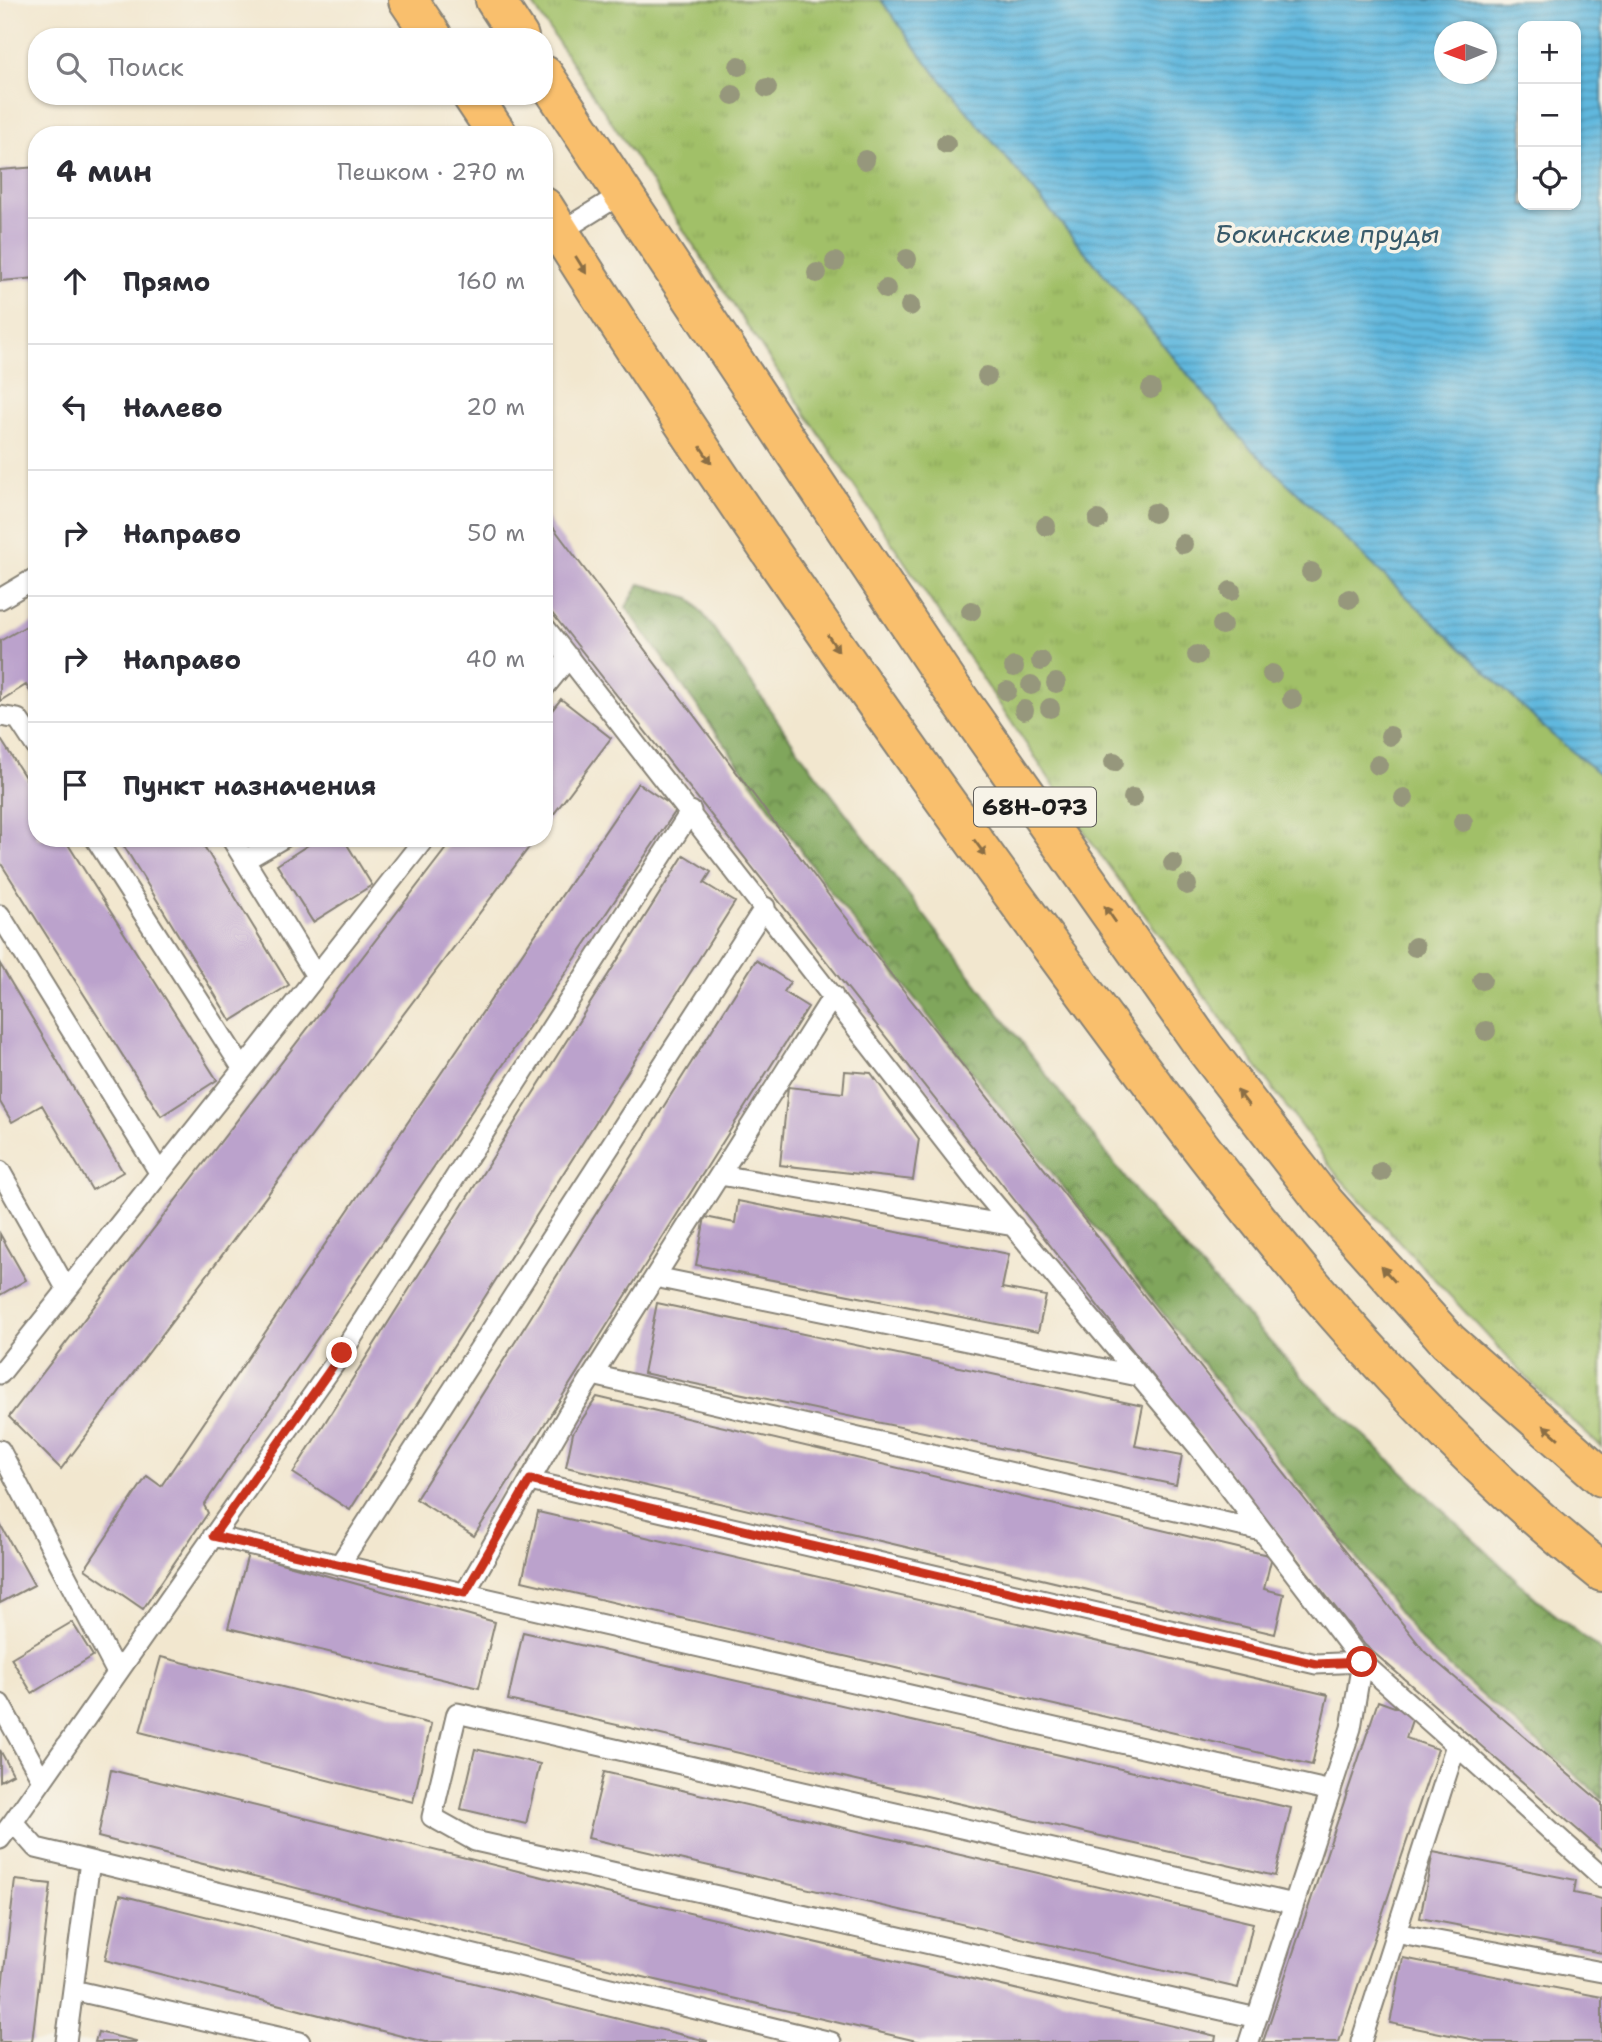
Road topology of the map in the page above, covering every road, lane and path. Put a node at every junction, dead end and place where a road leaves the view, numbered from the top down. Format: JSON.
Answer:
{"nodes":[{"id":1,"x":408,"y":0,"type":"edge"},
{"id":2,"x":495,"y":0,"type":"edge"},
{"id":3,"x":427,"y":28,"type":"edge"},
{"id":4,"x":513,"y":28,"type":"edge"},
{"id":5,"x":553,"y":88,"type":"edge"},
{"id":6,"x":478,"y":105,"type":"edge"},
{"id":7,"x":492,"y":126,"type":"edge"},
{"id":8,"x":623,"y":192,"type":"junction"},
{"id":9,"x":553,"y":228,"type":"edge"},
{"id":10,"x":553,"y":234,"type":"edge"},
{"id":11,"x":28,"y":582,"type":"edge"},
{"id":12,"x":0,"y":599,"type":"edge"},
{"id":13,"x":553,"y":637,"type":"edge"},
{"id":14,"x":569,"y":657,"type":"junction"},
{"id":15,"x":553,"y":676,"type":"edge"},
{"id":16,"x":0,"y":716,"type":"edge"},
{"id":17,"x":28,"y":734,"type":"edge"},
{"id":18,"x":691,"y":811,"type":"junction"},
{"id":19,"x":101,"y":847,"type":"edge"},
{"id":20,"x":237,"y":847,"type":"edge"},
{"id":21,"x":267,"y":847,"type":"edge"},
{"id":22,"x":418,"y":847,"type":"edge"},
{"id":23,"x":245,"y":860,"type":"junction"},
{"id":24,"x":765,"y":907,"type":"junction"},
{"id":25,"x":0,"y":915,"type":"edge"},
{"id":26,"x":316,"y":976,"type":"junction"},
{"id":27,"x":834,"y":996,"type":"junction"},
{"id":28,"x":243,"y":1069,"type":"junction"},
{"id":29,"x":0,"y":1171,"type":"edge"},
{"id":30,"x":159,"y":1172,"type":"junction"},
{"id":31,"x":720,"y":1175,"type":"junction"},
{"id":32,"x":1014,"y":1226,"type":"junction"},
{"id":33,"x":655,"y":1277,"type":"junction"},
{"id":34,"x":66,"y":1288,"type":"junction"},
{"id":35,"x":0,"y":1374,"type":"edge"},
{"id":36,"x":593,"y":1375,"type":"junction"},
{"id":37,"x":1139,"y":1376,"type":"junction"},
{"id":38,"x":0,"y":1450,"type":"edge"},
{"id":39,"x":1602,"y":1477,"type":"edge"},
{"id":40,"x":530,"y":1480,"type":"junction"},
{"id":41,"x":1262,"y":1531,"type":"junction"},
{"id":42,"x":213,"y":1536,"type":"junction"},
{"id":43,"x":340,"y":1564,"type":"junction"},
{"id":44,"x":1602,"y":1572,"type":"edge"},
{"id":45,"x":465,"y":1593,"type":"junction"},
{"id":46,"x":1362,"y":1662,"type":"junction"},
{"id":47,"x":117,"y":1673,"type":"junction"},
{"id":48,"x":0,"y":1704,"type":"edge"},
{"id":49,"x":1456,"y":1745,"type":"junction"},
{"id":50,"x":42,"y":1780,"type":"junction"},
{"id":51,"x":1331,"y":1791,"type":"junction"},
{"id":52,"x":13,"y":1822,"type":"junction"},
{"id":53,"x":0,"y":1839,"type":"edge"},
{"id":54,"x":90,"y":1861,"type":"junction"},
{"id":55,"x":1602,"y":1877,"type":"edge"},
{"id":56,"x":1294,"y":1904,"type":"junction"},
{"id":57,"x":1395,"y":1933,"type":"junction"},
{"id":58,"x":1602,"y":1972,"type":"edge"},
{"id":59,"x":73,"y":1990,"type":"junction"},
{"id":60,"x":1257,"y":2018,"type":"junction"},
{"id":61,"x":66,"y":2042,"type":"edge"},
{"id":62,"x":300,"y":2042,"type":"edge"},
{"id":63,"x":831,"y":2042,"type":"edge"},
{"id":64,"x":1249,"y":2042,"type":"edge"},
{"id":65,"x":1362,"y":2042,"type":"edge"}],
"edges":[{"from":1,"to":3,"type":"main road"},
{"from":2,"to":4,"type":"main road"},
{"from":5,"to":8,"type":"main road","number":"68Н-073"},
{"from":6,"to":7,"type":"main road"},
{"from":8,"to":9,"type":"lane"},
{"from":39,"to":8,"type":"main road","number":"68Н-073","one_way":true},
{"from":10,"to":44,"type":"main road","number":"68Н-073","one_way":true},
{"from":11,"to":12,"type":"lane"},
{"from":13,"to":14,"type":"lane"},
{"from":14,"to":15,"type":"lane"},
{"from":14,"to":18,"type":"lane"},
{"from":16,"to":17,"type":"lane"},
{"from":18,"to":24,"type":"lane"},
{"from":18,"to":42,"type":"lane"},
{"from":19,"to":28,"type":"lane"},
{"from":20,"to":23,"type":"lane"},
{"from":21,"to":23,"type":"lane"},
{"from":22,"to":26,"type":"lane"},
{"from":23,"to":26,"type":"lane"},
{"from":24,"to":27,"type":"lane"},
{"from":24,"to":43,"type":"lane"},
{"from":25,"to":30,"type":"lane"},
{"from":26,"to":28,"type":"lane"},
{"from":27,"to":31,"type":"lane"},
{"from":27,"to":32,"type":"lane"},
{"from":28,"to":30,"type":"lane"},
{"from":29,"to":34,"type":"lane"},
{"from":30,"to":34,"type":"lane"},
{"from":31,"to":32,"type":"lane"},
{"from":31,"to":33,"type":"lane"},
{"from":32,"to":37,"type":"lane"},
{"from":33,"to":36,"type":"lane"},
{"from":33,"to":37,"type":"lane"},
{"from":34,"to":35,"type":"lane"},
{"from":36,"to":40,"type":"lane"},
{"from":36,"to":41,"type":"lane"},
{"from":37,"to":41,"type":"lane"},
{"from":38,"to":47,"type":"lane"},
{"from":40,"to":45,"type":"lane"},
{"from":40,"to":46,"type":"lane"},
{"from":41,"to":46,"type":"lane"},
{"from":42,"to":43,"type":"lane"},
{"from":42,"to":47,"type":"lane"},
{"from":43,"to":45,"type":"lane"},
{"from":45,"to":51,"type":"lane"},
{"from":46,"to":49,"type":"lane"},
{"from":46,"to":51,"type":"lane"},
{"from":47,"to":50,"type":"lane"},
{"from":48,"to":50,"type":"lane"},
{"from":49,"to":55,"type":"lane"},
{"from":49,"to":57,"type":"lane"},
{"from":50,"to":52,"type":"lane"},
{"from":51,"to":56,"type":"lane"},
{"from":52,"to":53,"type":"lane"},
{"from":52,"to":54,"type":"lane"},
{"from":54,"to":59,"type":"lane"},
{"from":54,"to":63,"type":"lane"},
{"from":56,"to":60,"type":"lane"},
{"from":56,"to":60,"type":"lane"},
{"from":57,"to":58,"type":"lane"},
{"from":57,"to":65,"type":"lane"},
{"from":59,"to":61,"type":"lane"},
{"from":59,"to":62,"type":"lane"},
{"from":60,"to":64,"type":"lane"}]}
